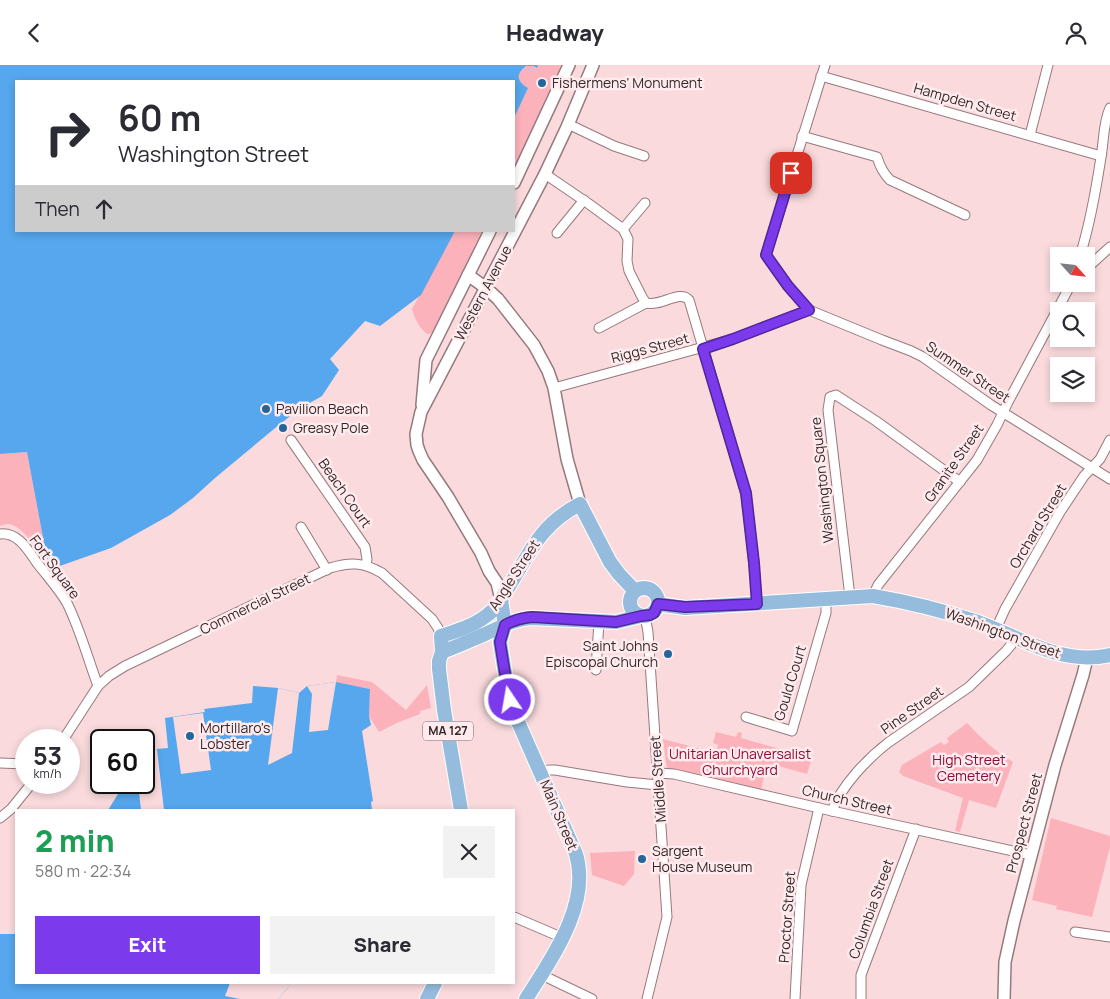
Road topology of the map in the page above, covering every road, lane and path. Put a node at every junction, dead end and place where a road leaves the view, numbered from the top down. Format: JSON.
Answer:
{"nodes":[{"id":1,"x":569,"y":65,"type":"edge"},
{"id":2,"x":593,"y":65,"type":"edge"},
{"id":3,"x":825,"y":65,"type":"edge"},
{"id":4,"x":1048,"y":65,"type":"edge"},
{"id":5,"x":822,"y":76,"type":"junction"},
{"id":6,"x":1110,"y":107,"type":"edge"},
{"id":7,"x":568,"y":123,"type":"junction"},
{"id":8,"x":1030,"y":135,"type":"junction"},
{"id":9,"x":802,"y":136,"type":"junction"},
{"id":10,"x":644,"y":156,"type":"dead end"},
{"id":11,"x":1102,"y":156,"type":"junction"},
{"id":12,"x":545,"y":174,"type":"junction"},
{"id":13,"x":515,"y":181,"type":"edge"},
{"id":14,"x":584,"y":200,"type":"junction"},
{"id":15,"x":645,"y":203,"type":"dead end"},
{"id":16,"x":965,"y":215,"type":"dead end"},
{"id":17,"x":623,"y":229,"type":"junction"},
{"id":18,"x":490,"y":232,"type":"edge"},
{"id":19,"x":515,"y":232,"type":"edge"},
{"id":20,"x":515,"y":232,"type":"edge"},
{"id":21,"x":557,"y":233,"type":"dead end"},
{"id":22,"x":1082,"y":247,"type":"edge"},
{"id":23,"x":1110,"y":247,"type":"edge"},
{"id":24,"x":1095,"y":261,"type":"edge"},
{"id":25,"x":468,"y":275,"type":"junction"},
{"id":26,"x":486,"y":288,"type":"junction"},
{"id":27,"x":1066,"y":293,"type":"edge"},
{"id":28,"x":646,"y":303,"type":"junction"},
{"id":29,"x":809,"y":310,"type":"junction"},
{"id":30,"x":599,"y":328,"type":"dead end"},
{"id":31,"x":703,"y":349,"type":"junction"},
{"id":32,"x":554,"y":388,"type":"junction"},
{"id":33,"x":421,"y":411,"type":"junction"},
{"id":34,"x":1003,"y":412,"type":"junction"},
{"id":35,"x":291,"y":440,"type":"dead end"},
{"id":36,"x":1110,"y":441,"type":"edge"},
{"id":37,"x":1092,"y":469,"type":"junction"},
{"id":38,"x":1110,"y":479,"type":"edge"},
{"id":39,"x":960,"y":482,"type":"junction"},
{"id":40,"x":580,"y":503,"type":"junction"},
{"id":41,"x":301,"y":527,"type":"dead end"},
{"id":42,"x":0,"y":534,"type":"edge"},
{"id":43,"x":366,"y":565,"type":"junction"},
{"id":44,"x":327,"y":569,"type":"junction"},
{"id":45,"x":635,"y":591,"type":"junction"},
{"id":46,"x":873,"y":596,"type":"junction"},
{"id":47,"x":850,"y":597,"type":"junction"},
{"id":48,"x":501,"y":600,"type":"junction"},
{"id":49,"x":826,"y":600,"type":"junction"},
{"id":50,"x":658,"y":604,"type":"junction"},
{"id":51,"x":757,"y":604,"type":"junction"},
{"id":52,"x":643,"y":616,"type":"junction"},
{"id":53,"x":599,"y":621,"type":"junction"},
{"id":54,"x":471,"y":625,"type":"junction"},
{"id":55,"x":505,"y":625,"type":"junction"},
{"id":56,"x":996,"y":629,"type":"junction"},
{"id":57,"x":486,"y":634,"type":"junction"},
{"id":58,"x":441,"y":636,"type":"junction"},
{"id":59,"x":1015,"y":637,"type":"junction"},
{"id":60,"x":500,"y":642,"type":"junction"},
{"id":61,"x":442,"y":652,"type":"junction"},
{"id":62,"x":1110,"y":655,"type":"edge"},
{"id":63,"x":1087,"y":658,"type":"junction"},
{"id":64,"x":596,"y":670,"type":"dead end"},
{"id":65,"x":98,"y":686,"type":"junction"},
{"id":66,"x":746,"y":717,"type":"dead end"},
{"id":67,"x":70,"y":729,"type":"edge"},
{"id":68,"x":0,"y":763,"type":"edge"},
{"id":69,"x":15,"y":764,"type":"edge"},
{"id":70,"x":540,"y":772,"type":"junction"},
{"id":71,"x":658,"y":773,"type":"junction"},
{"id":72,"x":658,"y":785,"type":"junction"},
{"id":73,"x":24,"y":794,"type":"edge"},
{"id":74,"x":819,"y":808,"type":"junction"},
{"id":75,"x":461,"y":809,"type":"edge"},
{"id":76,"x":832,"y":811,"type":"junction"},
{"id":77,"x":0,"y":818,"type":"edge"},
{"id":78,"x":916,"y":829,"type":"junction"},
{"id":79,"x":1031,"y":855,"type":"junction"},
{"id":80,"x":515,"y":917,"type":"edge"},
{"id":81,"x":1075,"y":932,"type":"dead end"},
{"id":82,"x":1110,"y":937,"type":"edge"},
{"id":83,"x":563,"y":938,"type":"junction"},
{"id":84,"x":542,"y":975,"type":"junction"},
{"id":85,"x":434,"y":984,"type":"edge"},
{"id":86,"x":427,"y":999,"type":"edge"},
{"id":87,"x":526,"y":999,"type":"edge"},
{"id":88,"x":592,"y":999,"type":"edge"},
{"id":89,"x":647,"y":999,"type":"edge"},
{"id":90,"x":795,"y":999,"type":"edge"},
{"id":91,"x":862,"y":999,"type":"edge"},
{"id":92,"x":1004,"y":999,"type":"edge"}],
"edges":[{"from":1,"to":13,"type":"main road"},
{"from":2,"to":7,"type":"main road","name":"Western Avenue"},
{"from":3,"to":5,"type":"street"},
{"from":4,"to":8,"type":"street"},
{"from":5,"to":8,"type":"street","name":"Hampden Street"},
{"from":5,"to":9,"type":"street"},
{"from":6,"to":11,"type":"street"},
{"from":7,"to":10,"type":"street"},
{"from":7,"to":12,"type":"main road","name":"Western Avenue"},
{"from":8,"to":11,"type":"street","name":"Hampden Street"},
{"from":9,"to":16,"type":"street"},
{"from":9,"to":29,"type":"street","name":"Summer Street"},
{"from":11,"to":22,"type":"street"},
{"from":12,"to":14,"type":"street"},
{"from":12,"to":20,"type":"main road","name":"Western Avenue"},
{"from":14,"to":17,"type":"street"},
{"from":14,"to":21,"type":"street"},
{"from":15,"to":17,"type":"street"},
{"from":17,"to":28,"type":"street"},
{"from":18,"to":25,"type":"main road","name":"Western Avenue"},
{"from":19,"to":26,"type":"main road","name":"Western Avenue"},
{"from":23,"to":24,"type":"street"},
{"from":25,"to":26,"type":"main road"},
{"from":25,"to":33,"type":"main road","name":"Western Avenue"},
{"from":26,"to":32,"type":"main road"},
{"from":26,"to":33,"type":"main road","name":"Western Avenue"},
{"from":27,"to":34,"type":"street","name":"Granite Street"},
{"from":28,"to":30,"type":"street"},
{"from":28,"to":31,"type":"street"},
{"from":29,"to":31,"type":"street","name":"Riggs Street"},
{"from":29,"to":34,"type":"street","name":"Summer Street"},
{"from":31,"to":32,"type":"street","name":"Riggs Street"},
{"from":31,"to":51,"type":"street"},
{"from":32,"to":40,"type":"main road"},
{"from":33,"to":48,"type":"main road","name":"Western Avenue"},
{"from":34,"to":37,"type":"street","name":"Summer Street"},
{"from":34,"to":39,"type":"street","name":"Granite Street"},
{"from":35,"to":43,"type":"street","name":"Beach Court"},
{"from":36,"to":37,"type":"street","name":"Orchard Street"},
{"from":37,"to":38,"type":"street","name":"Summer Street"},
{"from":37,"to":56,"type":"street","name":"Orchard Street"},
{"from":39,"to":46,"type":"street","name":"Granite Street"},
{"from":39,"to":47,"type":"street","name":"Washington Square"},
{"from":40,"to":45,"type":"main road"},
{"from":40,"to":48,"type":"main road","name":"Angle Street"},
{"from":41,"to":44,"type":"street"},
{"from":42,"to":65,"type":"street","name":"Fort Square"},
{"from":43,"to":44,"type":"street","name":"Commercial Street"},
{"from":43,"to":58,"type":"street"},
{"from":44,"to":65,"type":"street","name":"Commercial Street"},
{"from":45,"to":50,"type":"main road"},
{"from":45,"to":52,"type":"main road"},
{"from":46,"to":47,"type":"main road","name":"Washington Street"},
{"from":46,"to":56,"type":"main road","name":"Washington Street"},
{"from":47,"to":49,"type":"main road","name":"Washington Street"},
{"from":48,"to":54,"type":"main road","name":"Angle Street"},
{"from":48,"to":55,"type":"main road","name":"Western Avenue"},
{"from":49,"to":51,"type":"main road","name":"Washington Street"},
{"from":49,"to":66,"type":"street","name":"Gould Court"},
{"from":50,"to":51,"type":"main road","name":"Washington Street"},
{"from":50,"to":52,"type":"main road"},
{"from":52,"to":53,"type":"main road"},
{"from":52,"to":71,"type":"street","name":"Middle Street"},
{"from":53,"to":55,"type":"main road"},
{"from":53,"to":64,"type":"street"},
{"from":54,"to":57,"type":"main road"},
{"from":54,"to":58,"type":"main road","name":"Angle Street"},
{"from":55,"to":57,"type":"main road"},
{"from":55,"to":60,"type":"main road","name":"Main Street"},
{"from":56,"to":59,"type":"main road","name":"Washington Street"},
{"from":57,"to":60,"type":"main road"},
{"from":57,"to":61,"type":"main road"},
{"from":58,"to":61,"type":"main road","number":"MA 127"},
{"from":59,"to":63,"type":"main road","name":"Washington Street"},
{"from":59,"to":76,"type":"street","name":"Pine Street"},
{"from":60,"to":70,"type":"main road","name":"Main Street"},
{"from":61,"to":75,"type":"main road","number":"MA 127"},
{"from":62,"to":63,"type":"main road","name":"Washington Street"},
{"from":63,"to":79,"type":"main road","name":"Prospect Street"},
{"from":65,"to":67,"type":"street","name":"Commercial Street"},
{"from":68,"to":69,"type":"street"},
{"from":70,"to":72,"type":"street"},
{"from":70,"to":83,"type":"main road","name":"Main Street"},
{"from":71,"to":72,"type":"street","name":"Middle Street"},
{"from":71,"to":74,"type":"street","name":"Church Street"},
{"from":72,"to":89,"type":"street","name":"Middle Street"},
{"from":73,"to":77,"type":"street"},
{"from":74,"to":76,"type":"street","name":"Church Street"},
{"from":74,"to":90,"type":"street","name":"Proctor Street"},
{"from":76,"to":78,"type":"street","name":"Church Street"},
{"from":78,"to":79,"type":"street","name":"Church Street"},
{"from":78,"to":91,"type":"street","name":"Columbia Street"},
{"from":79,"to":92,"type":"main road","name":"Prospect Street"},
{"from":80,"to":83,"type":"street"},
{"from":81,"to":82,"type":"street"},
{"from":83,"to":84,"type":"main road","name":"Main Street"},
{"from":84,"to":87,"type":"main road","name":"Main Street"},
{"from":84,"to":88,"type":"street"},
{"from":85,"to":86,"type":"main road"}]}
